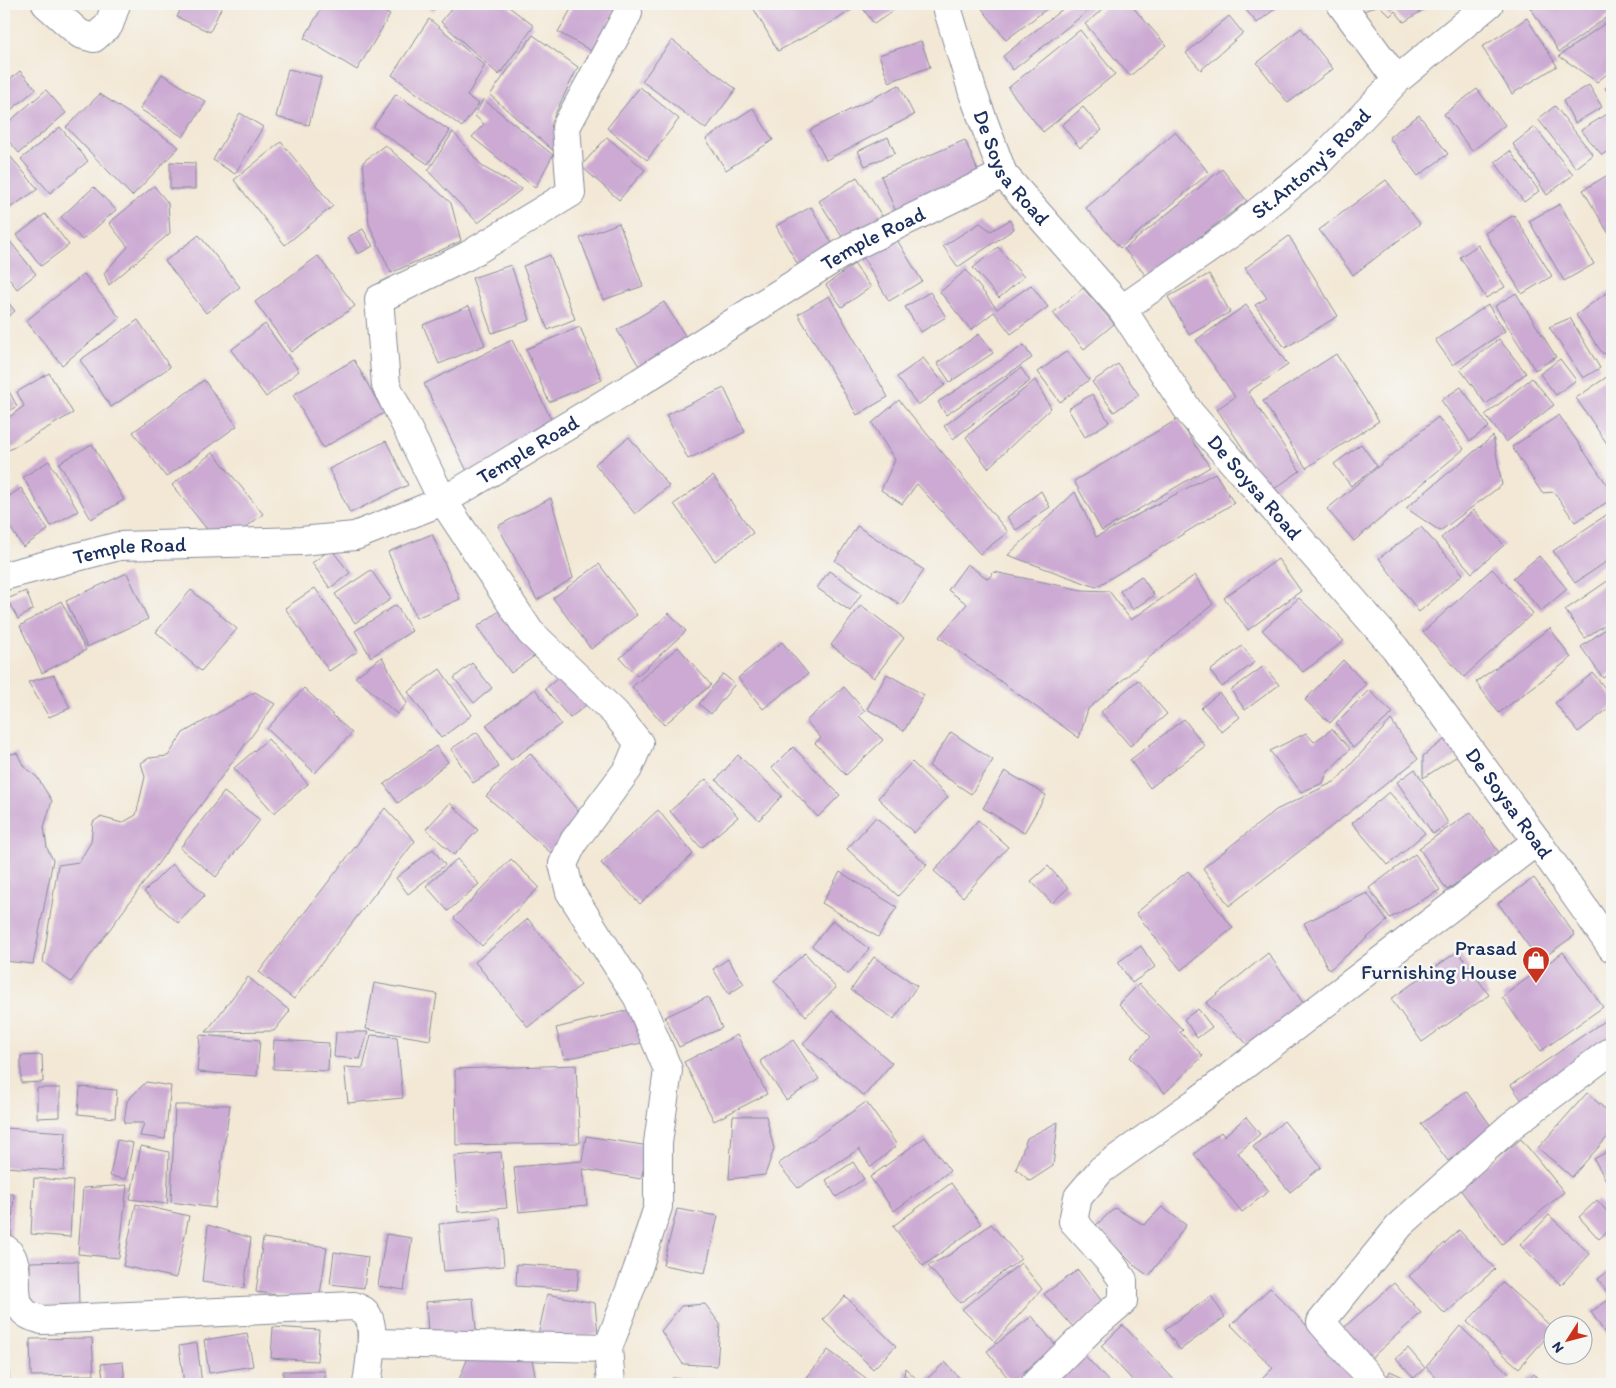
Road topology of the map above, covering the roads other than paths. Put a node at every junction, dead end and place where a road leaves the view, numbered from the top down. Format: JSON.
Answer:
{"nodes":[{"id":1,"x":46,"y":4,"type":"edge"},
{"id":2,"x":116,"y":4,"type":"edge"},
{"id":3,"x":946,"y":4,"type":"edge"},
{"id":4,"x":1340,"y":4,"type":"edge"},
{"id":5,"x":1488,"y":4,"type":"edge"},
{"id":6,"x":628,"y":13,"type":"dead end"},
{"id":7,"x":1397,"y":80,"type":"junction"},
{"id":8,"x":1003,"y":174,"type":"junction"},
{"id":9,"x":1122,"y":309,"type":"junction"},
{"id":10,"x":444,"y":501,"type":"junction"},
{"id":11,"x":4,"y":576,"type":"edge"},
{"id":12,"x":1537,"y":841,"type":"junction"},
{"id":13,"x":1612,"y":948,"type":"edge"},
{"id":14,"x":1612,"y":1050,"type":"edge"},
{"id":15,"x":4,"y":1248,"type":"edge"},
{"id":16,"x":372,"y":1342,"type":"junction"},
{"id":17,"x":608,"y":1348,"type":"junction"},
{"id":18,"x":367,"y":1384,"type":"edge"},
{"id":19,"x":611,"y":1384,"type":"edge"},
{"id":20,"x":1035,"y":1384,"type":"edge"},
{"id":21,"x":1375,"y":1384,"type":"edge"}],
"edges":[{"from":1,"to":2,"type":"street"},
{"from":3,"to":8,"type":"street","name":"De Soysa Road"},
{"from":4,"to":7,"type":"street"},
{"from":5,"to":7,"type":"street","name":"St.Antony's Road"},
{"from":6,"to":10,"type":"street"},
{"from":7,"to":9,"type":"street","name":"St.Antony's Road"},
{"from":8,"to":9,"type":"street","name":"De Soysa Road"},
{"from":8,"to":10,"type":"street","name":"Temple Road"},
{"from":9,"to":12,"type":"street","name":"De Soysa Road"},
{"from":10,"to":11,"type":"street","name":"Temple Road"},
{"from":10,"to":17,"type":"street"},
{"from":12,"to":13,"type":"street","name":"De Soysa Road"},
{"from":12,"to":20,"type":"street"},
{"from":14,"to":21,"type":"street"},
{"from":15,"to":16,"type":"street"},
{"from":16,"to":17,"type":"street"},
{"from":16,"to":18,"type":"street"},
{"from":17,"to":19,"type":"street"}]}
